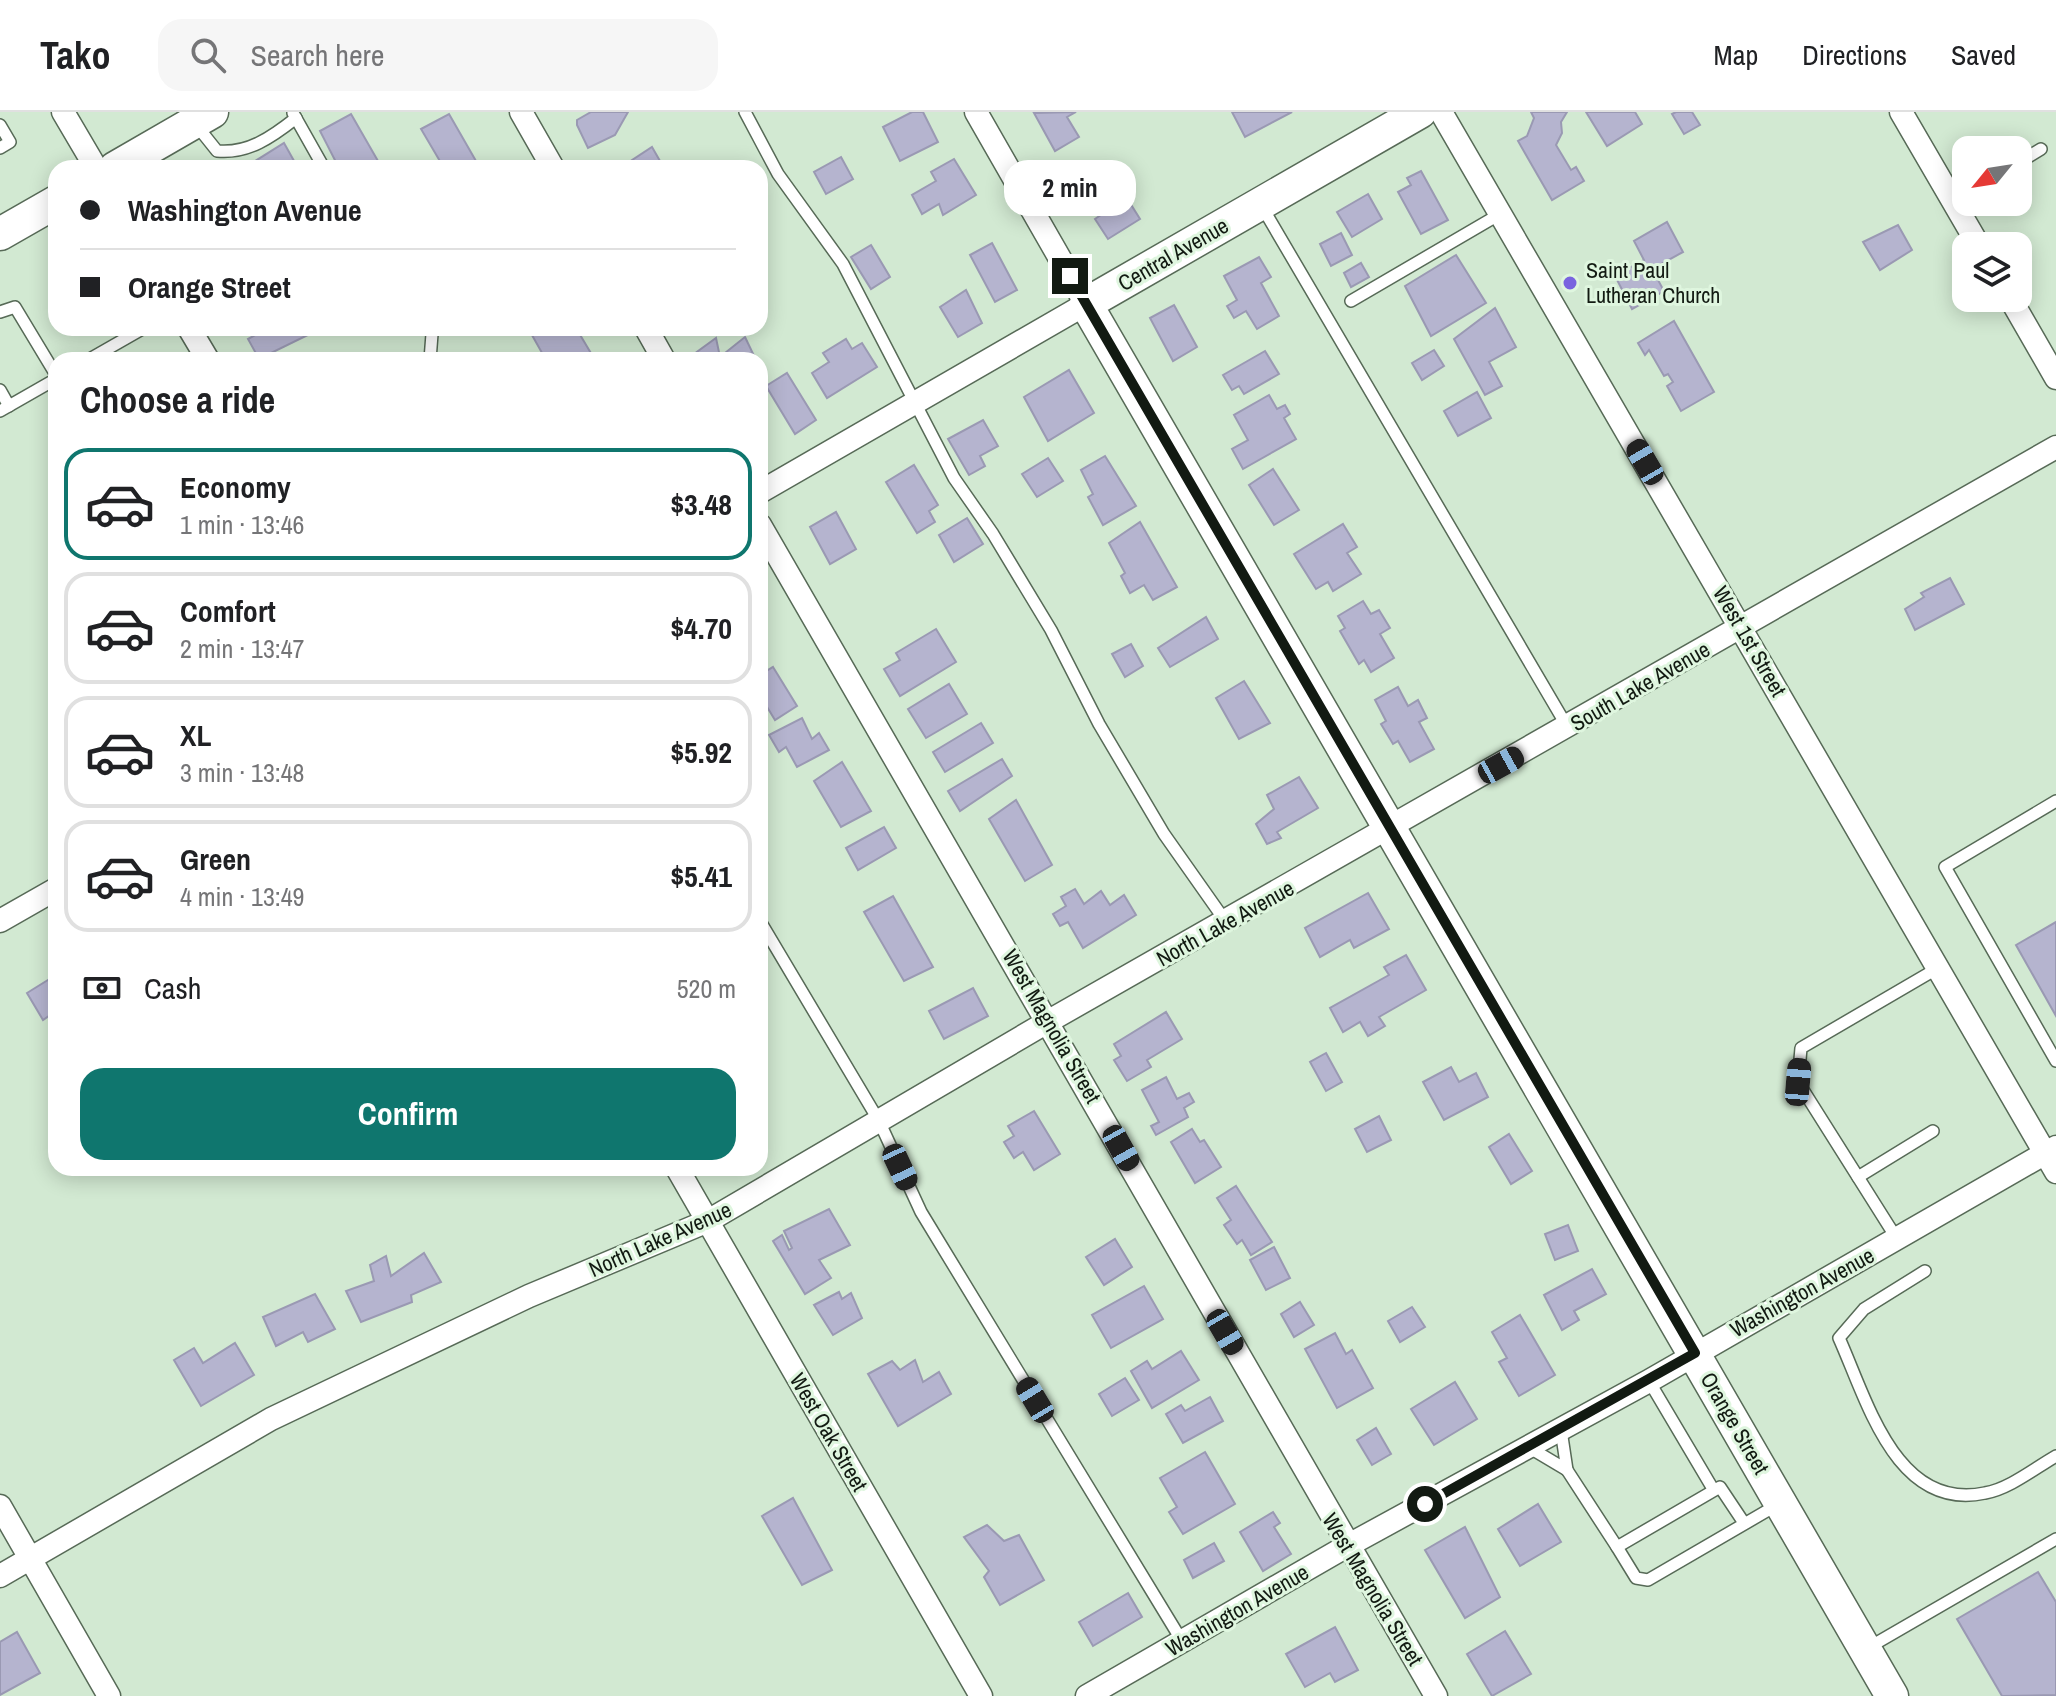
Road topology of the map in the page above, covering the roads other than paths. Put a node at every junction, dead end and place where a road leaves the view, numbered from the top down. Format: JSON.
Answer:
{"nodes":[{"id":1,"x":63,"y":112,"type":"edge"},
{"id":2,"x":521,"y":112,"type":"edge"},
{"id":3,"x":745,"y":112,"type":"edge"},
{"id":4,"x":976,"y":112,"type":"edge"},
{"id":5,"x":1420,"y":112,"type":"edge"},
{"id":6,"x":1441,"y":112,"type":"edge"},
{"id":7,"x":1901,"y":112,"type":"edge"},
{"id":8,"x":294,"y":115,"type":"edge"},
{"id":9,"x":203,"y":117,"type":"edge"},
{"id":10,"x":0,"y":125,"type":"edge"},
{"id":11,"x":0,"y":148,"type":"edge"},
{"id":12,"x":2041,"y":149,"type":"dead end"},
{"id":13,"x":2032,"y":154,"type":"edge"},
{"id":14,"x":91,"y":160,"type":"edge"},
{"id":15,"x":129,"y":160,"type":"edge"},
{"id":16,"x":319,"y":160,"type":"edge"},
{"id":17,"x":548,"y":160,"type":"edge"},
{"id":18,"x":1952,"y":186,"type":"edge"},
{"id":19,"x":1261,"y":204,"type":"junction"},
{"id":20,"x":48,"y":207,"type":"edge"},
{"id":21,"x":1500,"y":214,"type":"junction"},
{"id":22,"x":0,"y":234,"type":"edge"},
{"id":23,"x":1351,"y":301,"type":"dead end"},
{"id":24,"x":1086,"y":304,"type":"junction"},
{"id":25,"x":0,"y":312,"type":"edge"},
{"id":26,"x":2018,"y":312,"type":"edge"},
{"id":27,"x":130,"y":336,"type":"edge"},
{"id":28,"x":102,"y":352,"type":"edge"},
{"id":29,"x":48,"y":363,"type":"edge"},
{"id":30,"x":2056,"y":378,"type":"edge"},
{"id":31,"x":48,"y":382,"type":"edge"},
{"id":32,"x":0,"y":390,"type":"edge"},
{"id":33,"x":914,"y":403,"type":"junction"},
{"id":34,"x":4,"y":408,"type":"edge"},
{"id":35,"x":2056,"y":447,"type":"edge"},
{"id":36,"x":768,"y":487,"type":"edge"},
{"id":37,"x":768,"y":539,"type":"edge"},
{"id":38,"x":1742,"y":627,"type":"junction"},
{"id":39,"x":1568,"y":728,"type":"junction"},
{"id":40,"x":2056,"y":801,"type":"edge"},
{"id":41,"x":1390,"y":829,"type":"junction"},
{"id":42,"x":48,"y":894,"type":"edge"},
{"id":43,"x":0,"y":921,"type":"edge"},
{"id":44,"x":1226,"y":922,"type":"junction"},
{"id":45,"x":768,"y":934,"type":"edge"},
{"id":46,"x":1938,"y":968,"type":"junction"},
{"id":47,"x":1049,"y":1021,"type":"junction"},
{"id":48,"x":2056,"y":1061,"type":"edge"},
{"id":49,"x":879,"y":1121,"type":"junction"},
{"id":50,"x":1933,"y":1131,"type":"dead end"},
{"id":51,"x":2052,"y":1157,"type":"edge"},
{"id":52,"x":682,"y":1176,"type":"edge"},
{"id":53,"x":1858,"y":1177,"type":"junction"},
{"id":54,"x":708,"y":1221,"type":"junction"},
{"id":55,"x":1897,"y":1239,"type":"junction"},
{"id":56,"x":1925,"y":1271,"type":"dead end"},
{"id":57,"x":1695,"y":1353,"type":"junction"},
{"id":58,"x":1649,"y":1381,"type":"junction"},
{"id":59,"x":1561,"y":1430,"type":"junction"},
{"id":60,"x":1530,"y":1448,"type":"junction"},
{"id":61,"x":2056,"y":1456,"type":"edge"},
{"id":62,"x":1567,"y":1470,"type":"junction"},
{"id":63,"x":1713,"y":1489,"type":"junction"},
{"id":64,"x":1781,"y":1502,"type":"junction"},
{"id":65,"x":0,"y":1506,"type":"edge"},
{"id":66,"x":1744,"y":1523,"type":"junction"},
{"id":67,"x":2056,"y":1539,"type":"edge"},
{"id":68,"x":1347,"y":1546,"type":"junction"},
{"id":69,"x":1617,"y":1547,"type":"junction"},
{"id":70,"x":30,"y":1559,"type":"junction"},
{"id":71,"x":0,"y":1576,"type":"edge"},
{"id":72,"x":1182,"y":1641,"type":"junction"},
{"id":73,"x":1865,"y":1649,"type":"junction"},
{"id":74,"x":109,"y":1696,"type":"edge"},
{"id":75,"x":981,"y":1696,"type":"edge"},
{"id":76,"x":1087,"y":1696,"type":"edge"},
{"id":77,"x":1436,"y":1696,"type":"edge"},
{"id":78,"x":1892,"y":1696,"type":"edge"}],
"edges":[{"from":1,"to":14,"type":"street"},
{"from":2,"to":17,"type":"street"},
{"from":3,"to":33,"type":"lane"},
{"from":4,"to":24,"type":"street","name":"Orange Street"},
{"from":5,"to":19,"type":"street","name":"Central Avenue"},
{"from":6,"to":21,"type":"street","name":"West 1st Street"},
{"from":7,"to":18,"type":"street"},
{"from":8,"to":9,"type":"lane"},
{"from":8,"to":16,"type":"lane"},
{"from":9,"to":15,"type":"street"},
{"from":10,"to":11,"type":"lane"},
{"from":12,"to":13,"type":"lane"},
{"from":19,"to":24,"type":"street","name":"Central Avenue"},
{"from":19,"to":39,"type":"lane"},
{"from":20,"to":22,"type":"street"},
{"from":21,"to":23,"type":"lane"},
{"from":21,"to":38,"type":"street","name":"West 1st Street"},
{"from":24,"to":33,"type":"street","name":"Central Avenue"},
{"from":24,"to":41,"type":"street","name":"Orange Street"},
{"from":25,"to":29,"type":"lane"},
{"from":26,"to":30,"type":"street"},
{"from":27,"to":28,"type":"lane"},
{"from":31,"to":34,"type":"lane"},
{"from":32,"to":34,"type":"lane"},
{"from":33,"to":36,"type":"street","name":"Central Avenue"},
{"from":33,"to":44,"type":"lane"},
{"from":35,"to":38,"type":"street","name":"South Lake Avenue"},
{"from":37,"to":47,"type":"street","name":"West Magnolia Street"},
{"from":38,"to":39,"type":"street","name":"South Lake Avenue"},
{"from":38,"to":46,"type":"street","name":"West 1st Street"},
{"from":39,"to":41,"type":"street","name":"South Lake Avenue"},
{"from":40,"to":48,"type":"lane"},
{"from":41,"to":44,"type":"street","name":"North Lake Avenue"},
{"from":41,"to":57,"type":"street","name":"Orange Street"},
{"from":42,"to":43,"type":"street"},
{"from":44,"to":47,"type":"street","name":"North Lake Avenue"},
{"from":45,"to":49,"type":"lane"},
{"from":46,"to":51,"type":"street","name":"West 1st Street"},
{"from":46,"to":53,"type":"lane"},
{"from":47,"to":49,"type":"street","name":"North Lake Avenue"},
{"from":47,"to":68,"type":"street","name":"West Magnolia Street"},
{"from":49,"to":54,"type":"street","name":"North Lake Avenue"},
{"from":49,"to":72,"type":"lane"},
{"from":50,"to":53,"type":"lane"},
{"from":51,"to":55,"type":"street","name":"Washington Avenue"},
{"from":52,"to":54,"type":"street","name":"West Oak Street"},
{"from":53,"to":55,"type":"lane"},
{"from":54,"to":70,"type":"street","name":"North Lake Avenue"},
{"from":54,"to":75,"type":"street","name":"West Oak Street"},
{"from":55,"to":57,"type":"street","name":"Washington Avenue"},
{"from":56,"to":61,"type":"lane"},
{"from":57,"to":58,"type":"street","name":"Washington Avenue"},
{"from":57,"to":64,"type":"street","name":"Orange Street"},
{"from":58,"to":59,"type":"street","name":"Washington Avenue"},
{"from":58,"to":63,"type":"lane"},
{"from":59,"to":60,"type":"street","name":"Washington Avenue"},
{"from":59,"to":62,"type":"lane"},
{"from":60,"to":62,"type":"lane"},
{"from":60,"to":68,"type":"street","name":"Washington Avenue"},
{"from":62,"to":69,"type":"lane"},
{"from":63,"to":66,"type":"lane"},
{"from":63,"to":69,"type":"lane"},
{"from":64,"to":66,"type":"lane"},
{"from":64,"to":73,"type":"street","name":"Orange Street"},
{"from":65,"to":70,"type":"street"},
{"from":66,"to":69,"type":"lane"},
{"from":67,"to":73,"type":"lane"},
{"from":68,"to":72,"type":"street","name":"Washington Avenue"},
{"from":68,"to":77,"type":"street","name":"West Magnolia Street"},
{"from":70,"to":71,"type":"street","name":"North Lake Avenue"},
{"from":70,"to":74,"type":"street"},
{"from":72,"to":76,"type":"street","name":"Washington Avenue"},
{"from":73,"to":78,"type":"street","name":"Orange Street"}]}
